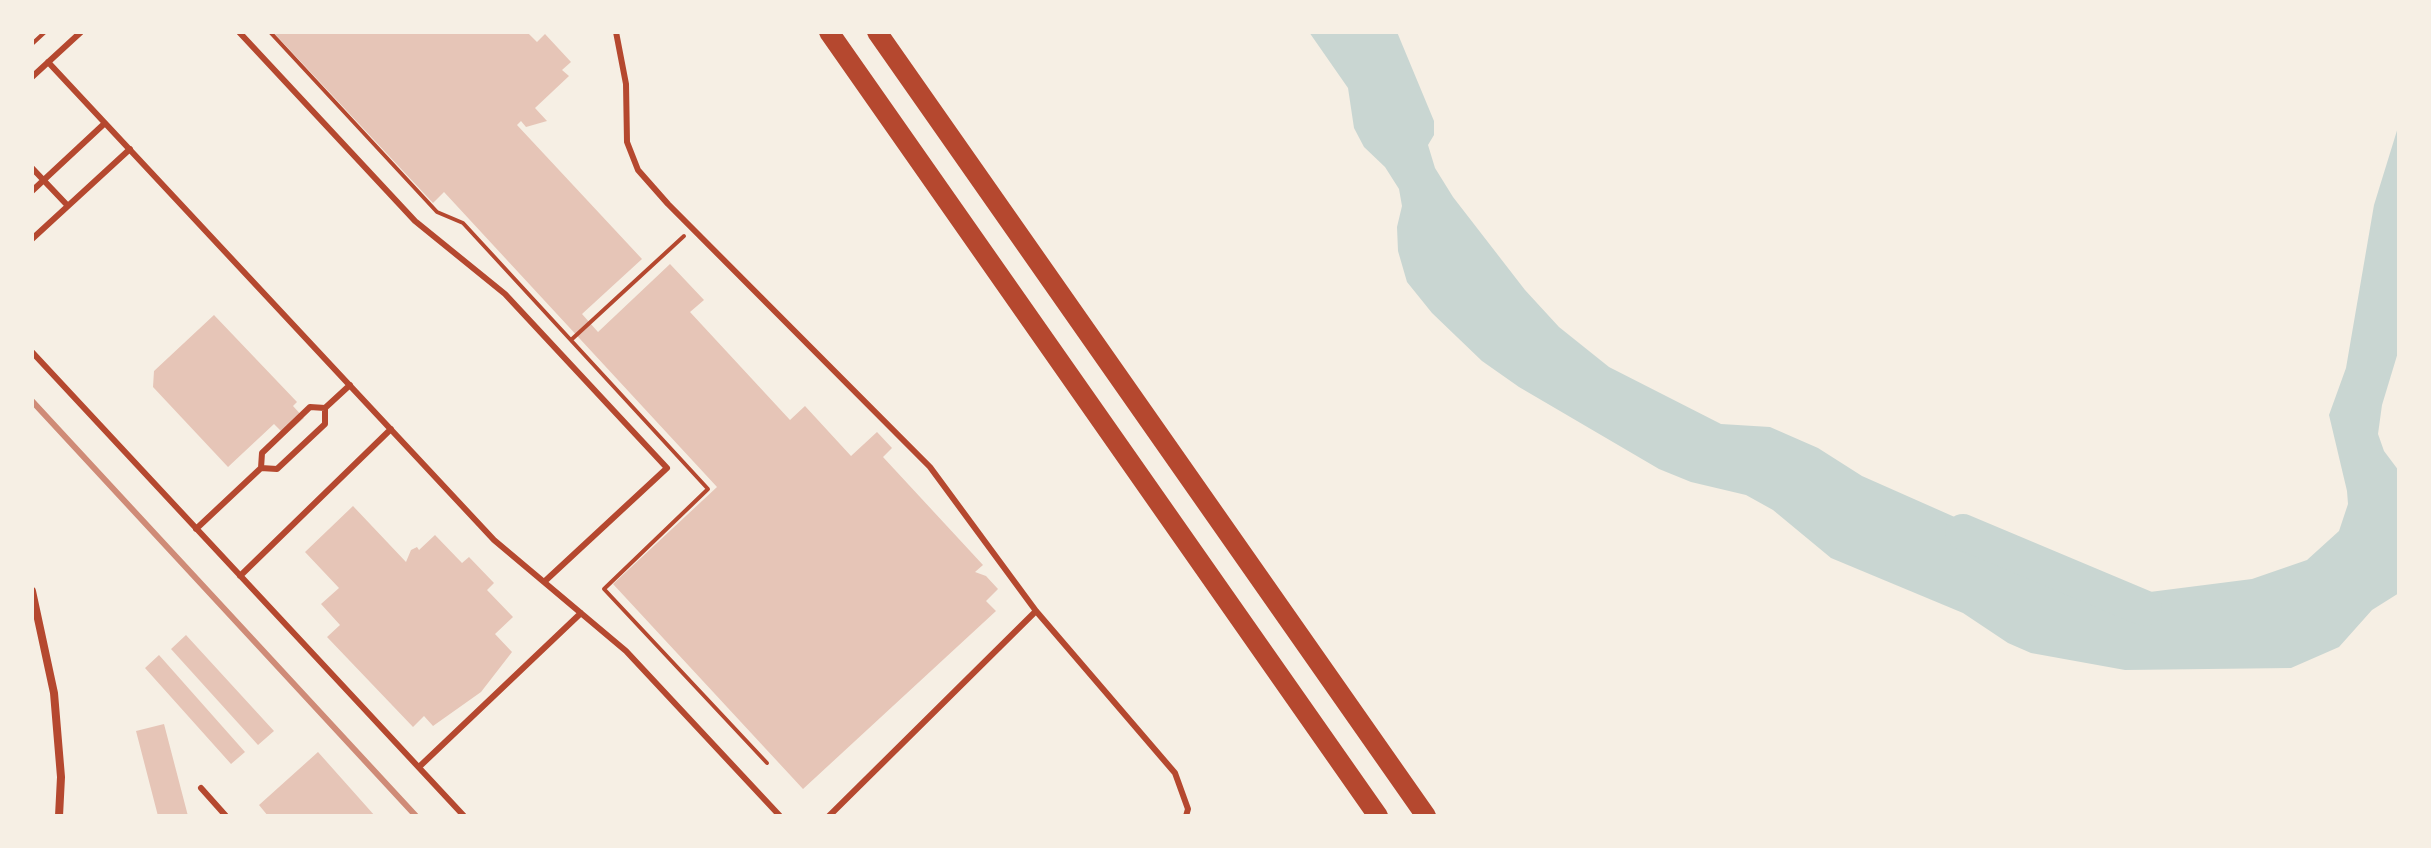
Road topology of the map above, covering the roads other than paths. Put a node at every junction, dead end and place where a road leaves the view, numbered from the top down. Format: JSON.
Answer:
{"nodes":[{"id":1,"x":81,"y":32,"type":"edge"},
{"id":2,"x":239,"y":32,"type":"edge"},
{"id":3,"x":616,"y":32,"type":"edge"},
{"id":4,"x":829,"y":32,"type":"edge"},
{"id":5,"x":877,"y":32,"type":"edge"},
{"id":6,"x":48,"y":62,"type":"junction"},
{"id":7,"x":32,"y":77,"type":"edge"},
{"id":8,"x":105,"y":123,"type":"junction"},
{"id":9,"x":130,"y":149,"type":"junction"},
{"id":10,"x":32,"y":168,"type":"edge"},
{"id":11,"x":44,"y":180,"type":"junction"},
{"id":12,"x":32,"y":191,"type":"edge"},
{"id":13,"x":68,"y":206,"type":"junction"},
{"id":14,"x":32,"y":239,"type":"edge"},
{"id":15,"x":32,"y":352,"type":"edge"},
{"id":16,"x":350,"y":385,"type":"junction"},
{"id":17,"x":325,"y":408,"type":"junction"},
{"id":18,"x":391,"y":429,"type":"junction"},
{"id":19,"x":261,"y":468,"type":"junction"},
{"id":20,"x":196,"y":529,"type":"junction"},
{"id":21,"x":240,"y":576,"type":"junction"},
{"id":22,"x":544,"y":582,"type":"junction"},
{"id":23,"x":32,"y":591,"type":"edge"},
{"id":24,"x":1036,"y":611,"type":"junction"},
{"id":25,"x":581,"y":613,"type":"junction"},
{"id":26,"x":419,"y":767,"type":"junction"},
{"id":27,"x":201,"y":788,"type":"dead end"},
{"id":28,"x":59,"y":816,"type":"edge"},
{"id":29,"x":226,"y":816,"type":"edge"},
{"id":30,"x":464,"y":816,"type":"edge"},
{"id":31,"x":780,"y":816,"type":"edge"},
{"id":32,"x":829,"y":816,"type":"edge"},
{"id":33,"x":1186,"y":816,"type":"edge"},
{"id":34,"x":1378,"y":816,"type":"edge"},
{"id":35,"x":1426,"y":816,"type":"edge"}],
"edges":[{"from":1,"to":6,"type":"lane"},
{"from":2,"to":22,"type":"lane"},
{"from":3,"to":24,"type":"lane"},
{"from":4,"to":34,"type":"highway"},
{"from":5,"to":35,"type":"highway"},
{"from":6,"to":7,"type":"lane"},
{"from":6,"to":8,"type":"lane"},
{"from":8,"to":9,"type":"lane"},
{"from":8,"to":11,"type":"lane"},
{"from":9,"to":13,"type":"lane"},
{"from":9,"to":16,"type":"lane"},
{"from":10,"to":11,"type":"lane"},
{"from":11,"to":12,"type":"lane"},
{"from":11,"to":13,"type":"lane"},
{"from":13,"to":14,"type":"lane"},
{"from":15,"to":20,"type":"lane"},
{"from":16,"to":17,"type":"lane"},
{"from":16,"to":18,"type":"lane"},
{"from":17,"to":19,"type":"lane"},
{"from":17,"to":19,"type":"lane"},
{"from":18,"to":21,"type":"lane"},
{"from":18,"to":22,"type":"lane"},
{"from":19,"to":20,"type":"lane"},
{"from":20,"to":21,"type":"lane"},
{"from":21,"to":26,"type":"lane"},
{"from":22,"to":25,"type":"lane"},
{"from":23,"to":28,"type":"street"},
{"from":24,"to":32,"type":"lane"},
{"from":24,"to":33,"type":"lane"},
{"from":25,"to":26,"type":"lane"},
{"from":25,"to":31,"type":"lane"},
{"from":26,"to":30,"type":"lane"},
{"from":27,"to":29,"type":"lane"}]}
